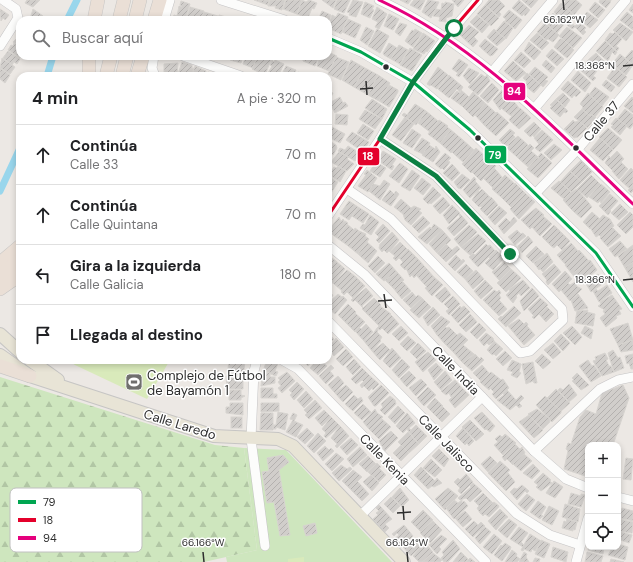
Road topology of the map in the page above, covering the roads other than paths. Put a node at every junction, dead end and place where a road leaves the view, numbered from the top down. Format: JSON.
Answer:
{"nodes":[{"id":1,"x":3,"y":0,"type":"edge"},
{"id":2,"x":98,"y":0,"type":"edge"},
{"id":3,"x":160,"y":0,"type":"edge"},
{"id":4,"x":170,"y":0,"type":"edge"},
{"id":5,"x":222,"y":0,"type":"edge"},
{"id":6,"x":379,"y":0,"type":"edge"},
{"id":7,"x":478,"y":0,"type":"edge"},
{"id":8,"x":553,"y":0,"type":"edge"},
{"id":9,"x":626,"y":0,"type":"edge"},
{"id":10,"x":124,"y":2,"type":"edge"},
{"id":11,"x":18,"y":16,"type":"edge"},
{"id":12,"x":95,"y":16,"type":"edge"},
{"id":13,"x":120,"y":16,"type":"edge"},
{"id":14,"x":155,"y":16,"type":"edge"},
{"id":15,"x":165,"y":16,"type":"edge"},
{"id":16,"x":272,"y":16,"type":"edge"},
{"id":17,"x":16,"y":21,"type":"edge"},
{"id":18,"x":446,"y":37,"type":"junction"},
{"id":19,"x":332,"y":40,"type":"edge"},
{"id":20,"x":2,"y":42,"type":"edge"},
{"id":21,"x":90,"y":60,"type":"edge"},
{"id":22,"x":110,"y":60,"type":"edge"},
{"id":23,"x":126,"y":60,"type":"edge"},
{"id":24,"x":142,"y":60,"type":"edge"},
{"id":25,"x":153,"y":60,"type":"edge"},
{"id":26,"x":194,"y":60,"type":"edge"},
{"id":27,"x":89,"y":72,"type":"edge"},
{"id":28,"x":107,"y":72,"type":"edge"},
{"id":29,"x":123,"y":72,"type":"edge"},
{"id":30,"x":138,"y":72,"type":"edge"},
{"id":31,"x":154,"y":72,"type":"edge"},
{"id":32,"x":225,"y":72,"type":"edge"},
{"id":33,"x":492,"y":72,"type":"junction"},
{"id":34,"x":413,"y":82,"type":"junction"},
{"id":35,"x":633,"y":84,"type":"edge"},
{"id":36,"x":534,"y":109,"type":"junction"},
{"id":37,"x":380,"y":139,"type":"junction"},
{"id":38,"x":577,"y":150,"type":"junction"},
{"id":39,"x":347,"y":189,"type":"junction"},
{"id":40,"x":536,"y":193,"type":"junction"},
{"id":41,"x":633,"y":204,"type":"edge"},
{"id":42,"x":332,"y":210,"type":"edge"},
{"id":43,"x":332,"y":248,"type":"edge"},
{"id":44,"x":16,"y":249,"type":"edge"},
{"id":45,"x":0,"y":263,"type":"edge"},
{"id":46,"x":16,"y":266,"type":"edge"},
{"id":47,"x":8,"y":281,"type":"edge"},
{"id":48,"x":630,"y":293,"type":"edge"},
{"id":49,"x":0,"y":295,"type":"edge"},
{"id":50,"x":633,"y":306,"type":"edge"},
{"id":51,"x":332,"y":325,"type":"edge"},
{"id":52,"x":0,"y":334,"type":"edge"},
{"id":53,"x":16,"y":348,"type":"edge"},
{"id":54,"x":0,"y":354,"type":"edge"},
{"id":55,"x":36,"y":364,"type":"edge"},
{"id":56,"x":256,"y":364,"type":"edge"},
{"id":57,"x":289,"y":364,"type":"edge"},
{"id":58,"x":0,"y":366,"type":"edge"},
{"id":59,"x":30,"y":376,"type":"junction"},
{"id":60,"x":633,"y":377,"type":"edge"},
{"id":61,"x":71,"y":389,"type":"junction"},
{"id":62,"x":482,"y":397,"type":"junction"},
{"id":63,"x":441,"y":437,"type":"junction"},
{"id":64,"x":251,"y":439,"type":"junction"},
{"id":65,"x":534,"y":451,"type":"junction"},
{"id":66,"x":401,"y":476,"type":"junction"},
{"id":67,"x":585,"y":487,"type":"edge"},
{"id":68,"x":621,"y":498,"type":"edge"},
{"id":69,"x":633,"y":501,"type":"edge"},
{"id":70,"x":360,"y":516,"type":"junction"},
{"id":71,"x":585,"y":528,"type":"edge"},
{"id":72,"x":580,"y":545,"type":"junction"},
{"id":73,"x":265,"y":546,"type":"dead end"},
{"id":74,"x":404,"y":562,"type":"edge"},
{"id":75,"x":486,"y":562,"type":"edge"},
{"id":76,"x":576,"y":562,"type":"edge"}],
"edges":[{"from":1,"to":11,"type":"street"},
{"from":2,"to":12,"type":"highway"},
{"from":3,"to":14,"type":"highway"},
{"from":4,"to":15,"type":"street"},
{"from":5,"to":16,"type":"street"},
{"from":6,"to":18,"type":"street"},
{"from":7,"to":18,"type":"street"},
{"from":8,"to":33,"type":"street"},
{"from":9,"to":36,"type":"street"},
{"from":10,"to":13,"type":"highway"},
{"from":17,"to":20,"type":"street"},
{"from":18,"to":33,"type":"street"},
{"from":18,"to":34,"type":"street"},
{"from":19,"to":34,"type":"street"},
{"from":21,"to":27,"type":"highway"},
{"from":22,"to":28,"type":"highway"},
{"from":23,"to":29,"type":"highway"},
{"from":24,"to":30,"type":"highway"},
{"from":25,"to":31,"type":"street"},
{"from":26,"to":32,"type":"street"},
{"from":33,"to":36,"type":"street"},
{"from":34,"to":37,"type":"street"},
{"from":34,"to":40,"type":"street"},
{"from":35,"to":38,"type":"street","name":"Calle 37"},
{"from":36,"to":38,"type":"street"},
{"from":37,"to":39,"type":"street"},
{"from":37,"to":39,"type":"street"},
{"from":38,"to":40,"type":"street","name":"Calle 37"},
{"from":38,"to":41,"type":"street"},
{"from":39,"to":42,"type":"street"},
{"from":40,"to":48,"type":"street"},
{"from":43,"to":62,"type":"street","name":"Calle India"},
{"from":44,"to":45,"type":"highway"},
{"from":46,"to":47,"type":"highway"},
{"from":47,"to":49,"type":"highway"},
{"from":48,"to":50,"type":"street"},
{"from":51,"to":63,"type":"street","name":"Calle Jalisco"},
{"from":52,"to":53,"type":"main road"},
{"from":54,"to":59,"type":"main road","name":"Calle Laredo"},
{"from":55,"to":61,"type":"main road"},
{"from":56,"to":64,"type":"street"},
{"from":57,"to":66,"type":"street","name":"Calle Kenia"},
{"from":58,"to":59,"type":"highway"},
{"from":59,"to":61,"type":"main road","name":"Calle Laredo"},
{"from":60,"to":65,"type":"street"},
{"from":61,"to":64,"type":"main road","name":"Calle Laredo"},
{"from":62,"to":63,"type":"street"},
{"from":62,"to":65,"type":"street","name":"Calle India"},
{"from":63,"to":66,"type":"street"},
{"from":63,"to":72,"type":"street","name":"Calle Jalisco"},
{"from":64,"to":70,"type":"main road","name":"Calle Laredo"},
{"from":64,"to":73,"type":"street"},
{"from":65,"to":67,"type":"street","name":"Calle India"},
{"from":66,"to":70,"type":"street"},
{"from":66,"to":75,"type":"street","name":"Calle Kenia"},
{"from":68,"to":69,"type":"street"},
{"from":70,"to":74,"type":"main road","name":"Calle Laredo"},
{"from":71,"to":72,"type":"street"},
{"from":72,"to":76,"type":"street"}]}
